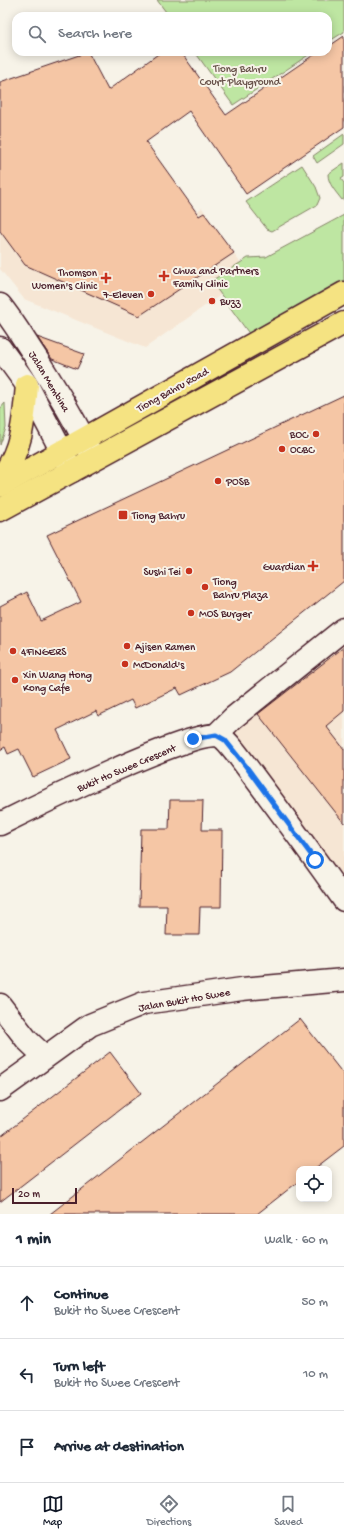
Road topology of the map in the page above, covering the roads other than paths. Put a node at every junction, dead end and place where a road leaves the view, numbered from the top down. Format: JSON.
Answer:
{"nodes":[{"id":1,"x":344,"y":293,"type":"edge"},
{"id":2,"x":0,"y":305,"type":"edge"},
{"id":3,"x":344,"y":322,"type":"edge"},
{"id":4,"x":0,"y":348,"type":"edge"},
{"id":5,"x":28,"y":386,"type":"junction"},
{"id":6,"x":84,"y":438,"type":"junction"},
{"id":7,"x":61,"y":450,"type":"junction"},
{"id":8,"x":94,"y":459,"type":"junction"},
{"id":9,"x":72,"y":472,"type":"junction"},
{"id":10,"x":0,"y":479,"type":"edge"},
{"id":11,"x":0,"y":486,"type":"edge"},
{"id":12,"x":0,"y":510,"type":"edge"},
{"id":13,"x":344,"y":630,"type":"edge"},
{"id":14,"x":216,"y":735,"type":"junction"},
{"id":15,"x":0,"y":824,"type":"edge"},
{"id":16,"x":344,"y":900,"type":"edge"},
{"id":17,"x":344,"y":980,"type":"edge"},
{"id":18,"x":0,"y":1006,"type":"edge"},
{"id":19,"x":45,"y":1057,"type":"junction"},
{"id":20,"x":0,"y":1090,"type":"edge"}],
"edges":[{"from":1,"to":6,"type":"main road","name":"Tiong Bahru Road"},
{"from":2,"to":6,"type":"street","name":"Jalan Membina"},
{"from":3,"to":8,"type":"main road"},
{"from":4,"to":5,"type":"street","name":"Jalan Membina"},
{"from":5,"to":7,"type":"street","name":"Jalan Membina"},
{"from":5,"to":10,"type":"main road"},
{"from":6,"to":7,"type":"main road","name":"Tiong Bahru Road"},
{"from":6,"to":8,"type":"street","name":"Jalan Membina"},
{"from":7,"to":9,"type":"street","name":"Jalan Membina"},
{"from":7,"to":11,"type":"main road","name":"Tiong Bahru Road"},
{"from":8,"to":9,"type":"main road"},
{"from":9,"to":12,"type":"main road"},
{"from":13,"to":14,"type":"street"},
{"from":14,"to":15,"type":"street","name":"Bukit Ho Swee Crescent"},
{"from":14,"to":16,"type":"street"},
{"from":17,"to":19,"type":"street","name":"Jalan Bukit Ho Swee"},
{"from":18,"to":19,"type":"street"},
{"from":19,"to":20,"type":"street","name":"Jalan Bukit Ho Swee"}]}
